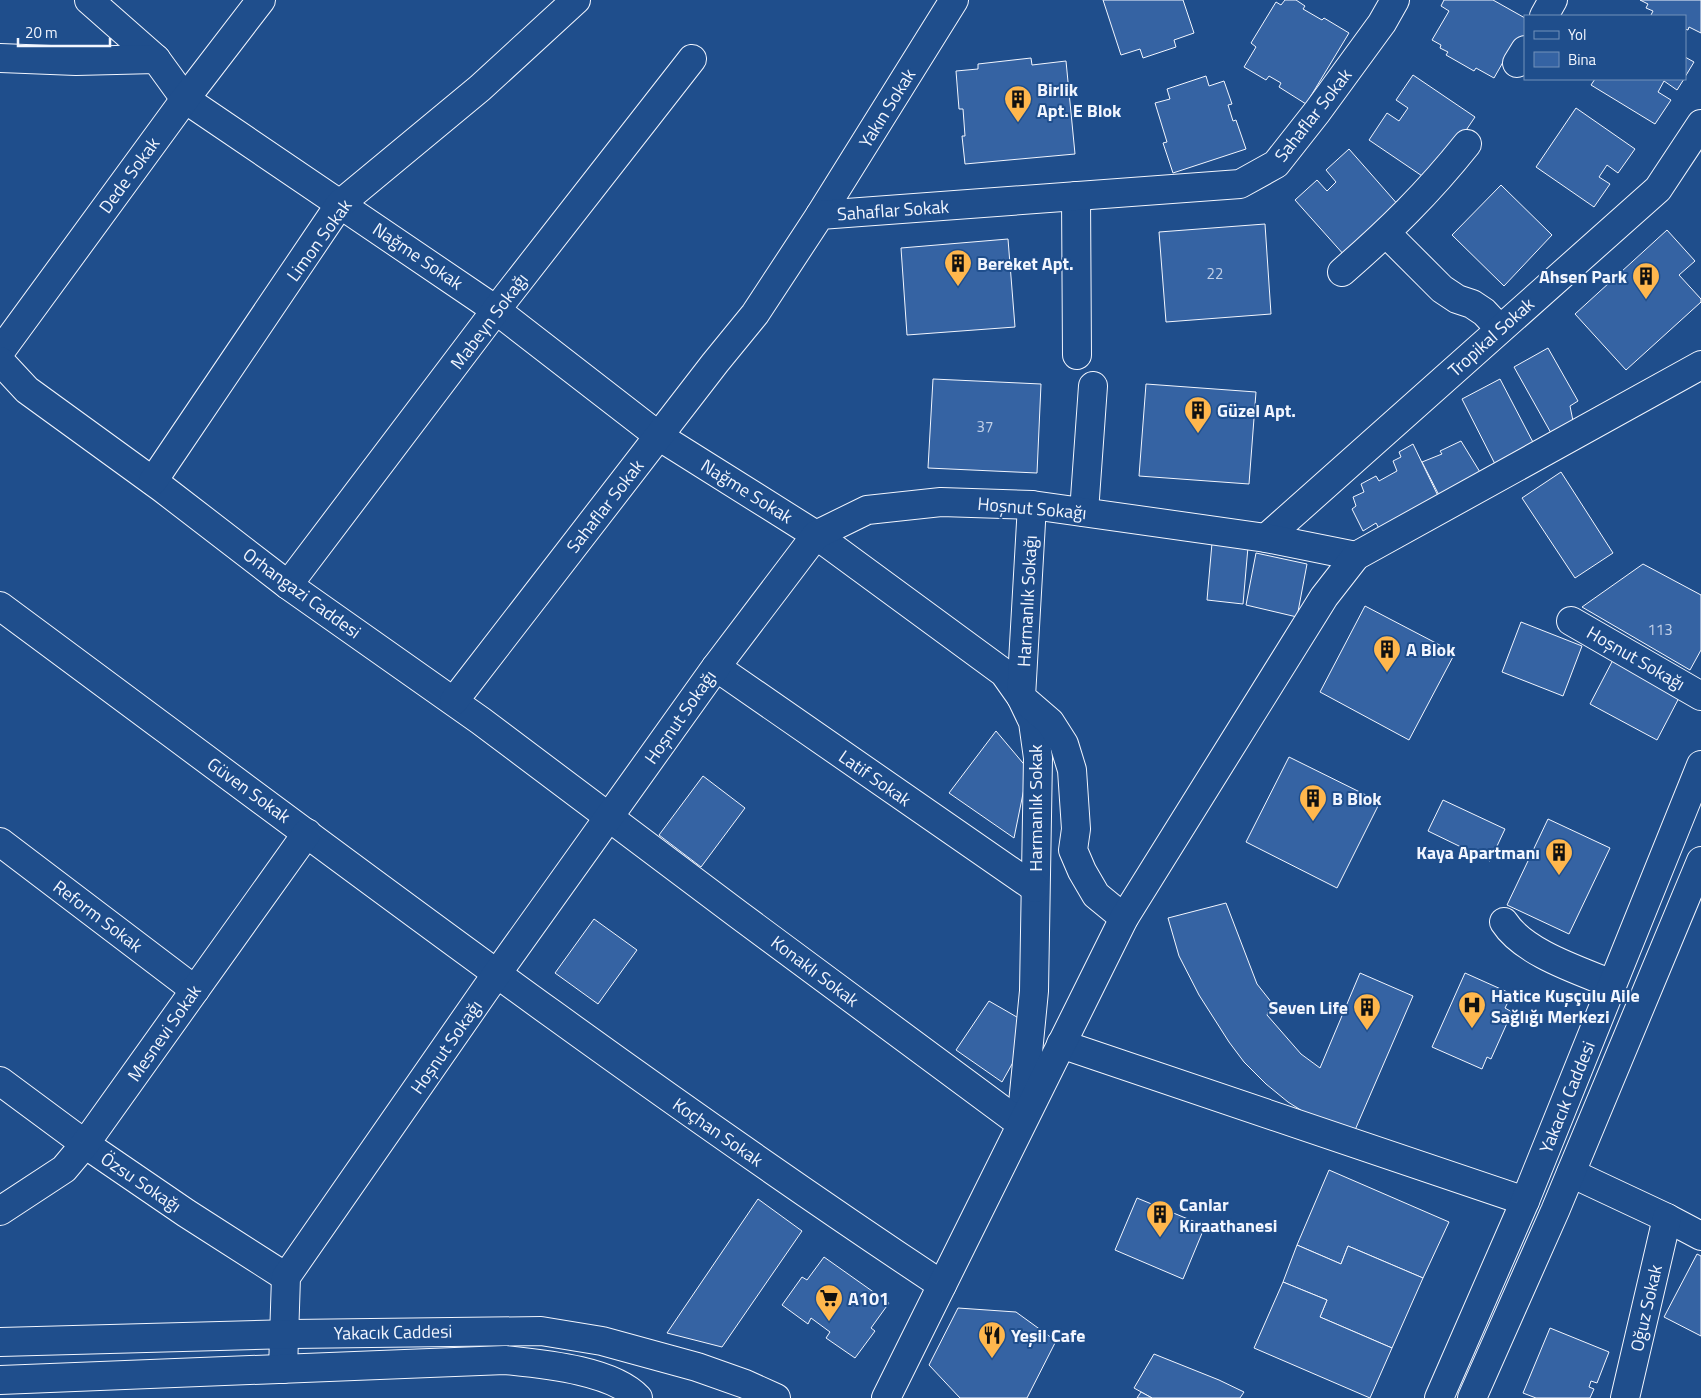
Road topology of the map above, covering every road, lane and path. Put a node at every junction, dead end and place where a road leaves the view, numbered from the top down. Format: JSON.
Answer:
{"nodes":[{"id":1,"x":89,"y":0,"type":"edge"},
{"id":2,"x":261,"y":0,"type":"edge"},
{"id":3,"x":576,"y":0,"type":"edge"},
{"id":4,"x":954,"y":0,"type":"edge"},
{"id":5,"x":1395,"y":0,"type":"edge"},
{"id":6,"x":1553,"y":0,"type":"edge"},
{"id":7,"x":1545,"y":15,"type":"edge"},
{"id":8,"x":0,"y":58,"type":"edge"},
{"id":9,"x":156,"y":59,"type":"junction"},
{"id":10,"x":692,"y":59,"type":"dead end"},
{"id":11,"x":185,"y":99,"type":"junction"},
{"id":12,"x":1701,"y":124,"type":"edge"},
{"id":13,"x":1467,"y":144,"type":"dead end"},
{"id":14,"x":1076,"y":196,"type":"junction"},
{"id":15,"x":340,"y":204,"type":"junction"},
{"id":16,"x":820,"y":215,"type":"junction"},
{"id":17,"x":1386,"y":233,"type":"junction"},
{"id":18,"x":1342,"y":272,"type":"dead end"},
{"id":19,"x":496,"y":310,"type":"junction"},
{"id":20,"x":1500,"y":329,"type":"junction"},
{"id":21,"x":0,"y":352,"type":"edge"},
{"id":22,"x":1077,"y":355,"type":"dead end"},
{"id":23,"x":0,"y":361,"type":"edge"},
{"id":24,"x":1701,"y":364,"type":"edge"},
{"id":25,"x":1093,"y":386,"type":"dead end"},
{"id":26,"x":660,"y":437,"type":"junction"},
{"id":27,"x":153,"y":481,"type":"junction"},
{"id":28,"x":1032,"y":505,"type":"junction"},
{"id":29,"x":1084,"y":512,"type":"junction"},
{"id":30,"x":816,"y":535,"type":"junction"},
{"id":31,"x":1266,"y":538,"type":"junction"},
{"id":32,"x":1356,"y":556,"type":"junction"},
{"id":33,"x":288,"y":585,"type":"junction"},
{"id":34,"x":0,"y":606,"type":"edge"},
{"id":35,"x":1571,"y":621,"type":"dead end"},
{"id":36,"x":716,"y":667,"type":"junction"},
{"id":37,"x":1701,"y":696,"type":"edge"},
{"id":38,"x":1021,"y":697,"type":"junction"},
{"id":39,"x":454,"y":701,"type":"junction"},
{"id":40,"x":1701,"y":766,"type":"edge"},
{"id":41,"x":610,"y":817,"type":"junction"},
{"id":42,"x":1076,"y":829,"type":"junction"},
{"id":43,"x":307,"y":833,"type":"junction"},
{"id":44,"x":0,"y":842,"type":"edge"},
{"id":45,"x":1701,"y":861,"type":"edge"},
{"id":46,"x":1035,"y":878,"type":"junction"},
{"id":47,"x":1124,"y":918,"type":"junction"},
{"id":48,"x":1504,"y":922,"type":"dead end"},
{"id":49,"x":497,"y":974,"type":"junction"},
{"id":50,"x":1612,"y":984,"type":"junction"},
{"id":51,"x":195,"y":990,"type":"junction"},
{"id":52,"x":1061,"y":1044,"type":"junction"},
{"id":53,"x":0,"y":1081,"type":"edge"},
{"id":54,"x":1021,"y":1124,"type":"junction"},
{"id":55,"x":86,"y":1144,"type":"junction"},
{"id":56,"x":1570,"y":1173,"type":"junction"},
{"id":57,"x":1525,"y":1201,"type":"junction"},
{"id":58,"x":0,"y":1211,"type":"edge"},
{"id":59,"x":1667,"y":1218,"type":"junction"},
{"id":60,"x":1701,"y":1236,"type":"edge"},
{"id":61,"x":286,"y":1277,"type":"junction"},
{"id":62,"x":942,"y":1285,"type":"junction"},
{"id":63,"x":283,"y":1334,"type":"junction"},
{"id":64,"x":0,"y":1342,"type":"edge"},
{"id":65,"x":282,"y":1369,"type":"junction"},
{"id":66,"x":0,"y":1380,"type":"edge"},
{"id":67,"x":638,"y":1398,"type":"edge"},
{"id":68,"x":776,"y":1398,"type":"edge"},
{"id":69,"x":886,"y":1398,"type":"edge"},
{"id":70,"x":1439,"y":1398,"type":"edge"},
{"id":71,"x":1472,"y":1398,"type":"edge"},
{"id":72,"x":1624,"y":1398,"type":"edge"}],
"edges":[{"from":1,"to":9,"type":"street","name":"Nağme Sokak"},
{"from":2,"to":11,"type":"street","name":"Dede Sokak"},
{"from":3,"to":15,"type":"street","name":"Limon Sokak"},
{"from":4,"to":16,"type":"street","name":"Yakın Sokak"},
{"from":5,"to":14,"type":"street","name":"Sahaflar Sokak"},
{"from":6,"to":7,"type":"street"},
{"from":8,"to":9,"type":"street"},
{"from":9,"to":11,"type":"street","name":"Nağme Sokak"},
{"from":10,"to":19,"type":"street","name":"Mabeyn Sokağı"},
{"from":11,"to":15,"type":"street","name":"Nağme Sokak"},
{"from":11,"to":21,"type":"street","name":"Dede Sokak"},
{"from":12,"to":20,"type":"street","name":"Tropikal Sokak"},
{"from":13,"to":17,"type":"street"},
{"from":14,"to":16,"type":"street","name":"Sahaflar Sokak"},
{"from":14,"to":22,"type":"street"},
{"from":15,"to":19,"type":"street","name":"Nağme Sokak"},
{"from":15,"to":27,"type":"street","name":"Limon Sokak"},
{"from":16,"to":26,"type":"street","name":"Sahaflar Sokak"},
{"from":17,"to":18,"type":"street"},
{"from":17,"to":20,"type":"street"},
{"from":19,"to":26,"type":"street","name":"Nağme Sokak"},
{"from":19,"to":33,"type":"street","name":"Mabeyn Sokağı"},
{"from":20,"to":31,"type":"street","name":"Tropikal Sokak"},
{"from":23,"to":27,"type":"street","name":"Orhangazi Caddesi"},
{"from":24,"to":32,"type":"street"},
{"from":25,"to":29,"type":"street"},
{"from":26,"to":30,"type":"street","name":"Nağme Sokak"},
{"from":26,"to":39,"type":"street","name":"Sahaflar Sokak"},
{"from":27,"to":33,"type":"street","name":"Orhangazi Caddesi"},
{"from":28,"to":29,"type":"street","name":"Hoşnut Sokağı"},
{"from":28,"to":30,"type":"street","name":"Hoşnut Sokağı"},
{"from":28,"to":38,"type":"street","name":"Harmanlık Sokağı"},
{"from":29,"to":31,"type":"street","name":"Hoşnut Sokağı"},
{"from":30,"to":36,"type":"street","name":"Hoşnut Sokağı"},
{"from":30,"to":38,"type":"street","name":"Harmanlık Sokak"},
{"from":31,"to":32,"type":"street","name":"Hoşnut Sokağı"},
{"from":32,"to":47,"type":"street"},
{"from":33,"to":39,"type":"street","name":"Orhangazi Caddesi"},
{"from":34,"to":43,"type":"street","name":"Güven Sokak"},
{"from":35,"to":37,"type":"street","name":"Hoşnut Sokağı"},
{"from":36,"to":41,"type":"street","name":"Hoşnut Sokağı"},
{"from":36,"to":46,"type":"street","name":"Latif Sokak"},
{"from":38,"to":42,"type":"street"},
{"from":38,"to":46,"type":"street","name":"Harmanlık Sokak"},
{"from":39,"to":41,"type":"street","name":"Orhangazi Caddesi"},
{"from":40,"to":50,"type":"street","name":"Yakacık Caddesi"},
{"from":41,"to":49,"type":"street","name":"Hoşnut Sokağı"},
{"from":41,"to":54,"type":"street","name":"Konaklı Sokak"},
{"from":42,"to":46,"type":"street"},
{"from":42,"to":47,"type":"street"},
{"from":43,"to":49,"type":"street","name":"Güven Sokak"},
{"from":43,"to":51,"type":"street","name":"Mesnevi Sokak"},
{"from":44,"to":51,"type":"street","name":"Reform Sokak"},
{"from":45,"to":56,"type":"street","name":"Yakacık Caddesi"},
{"from":46,"to":54,"type":"street","name":"Harmanlık Sokak"},
{"from":47,"to":52,"type":"street"},
{"from":48,"to":50,"type":"street"},
{"from":49,"to":61,"type":"street","name":"Hoşnut Sokağı"},
{"from":49,"to":62,"type":"street","name":"Koçhan Sokak"},
{"from":50,"to":57,"type":"street","name":"Yakacık Caddesi"},
{"from":51,"to":55,"type":"street","name":"Mesnevi Sokak"},
{"from":52,"to":54,"type":"street"},
{"from":52,"to":57,"type":"street"},
{"from":53,"to":55,"type":"street","name":"Özsu Sokağı"},
{"from":54,"to":62,"type":"street"},
{"from":55,"to":58,"type":"street","name":"Mesnevi Sokak"},
{"from":55,"to":61,"type":"street","name":"Özsu Sokağı"},
{"from":56,"to":59,"type":"street"},
{"from":56,"to":71,"type":"street","name":"Yakacık Caddesi"},
{"from":57,"to":70,"type":"street","name":"Yakacık Caddesi"},
{"from":59,"to":60,"type":"street"},
{"from":59,"to":72,"type":"street","name":"Oğuz Sokak"},
{"from":61,"to":63,"type":"street"},
{"from":62,"to":69,"type":"street"},
{"from":63,"to":64,"type":"street","name":"Yakacık Caddesi"},
{"from":63,"to":65,"type":"street"},
{"from":63,"to":68,"type":"street","name":"Yakacık Caddesi"},
{"from":65,"to":66,"type":"street","name":"Yakacık Caddesi"},
{"from":65,"to":67,"type":"street","name":"Yakacık Caddesi"}]}
